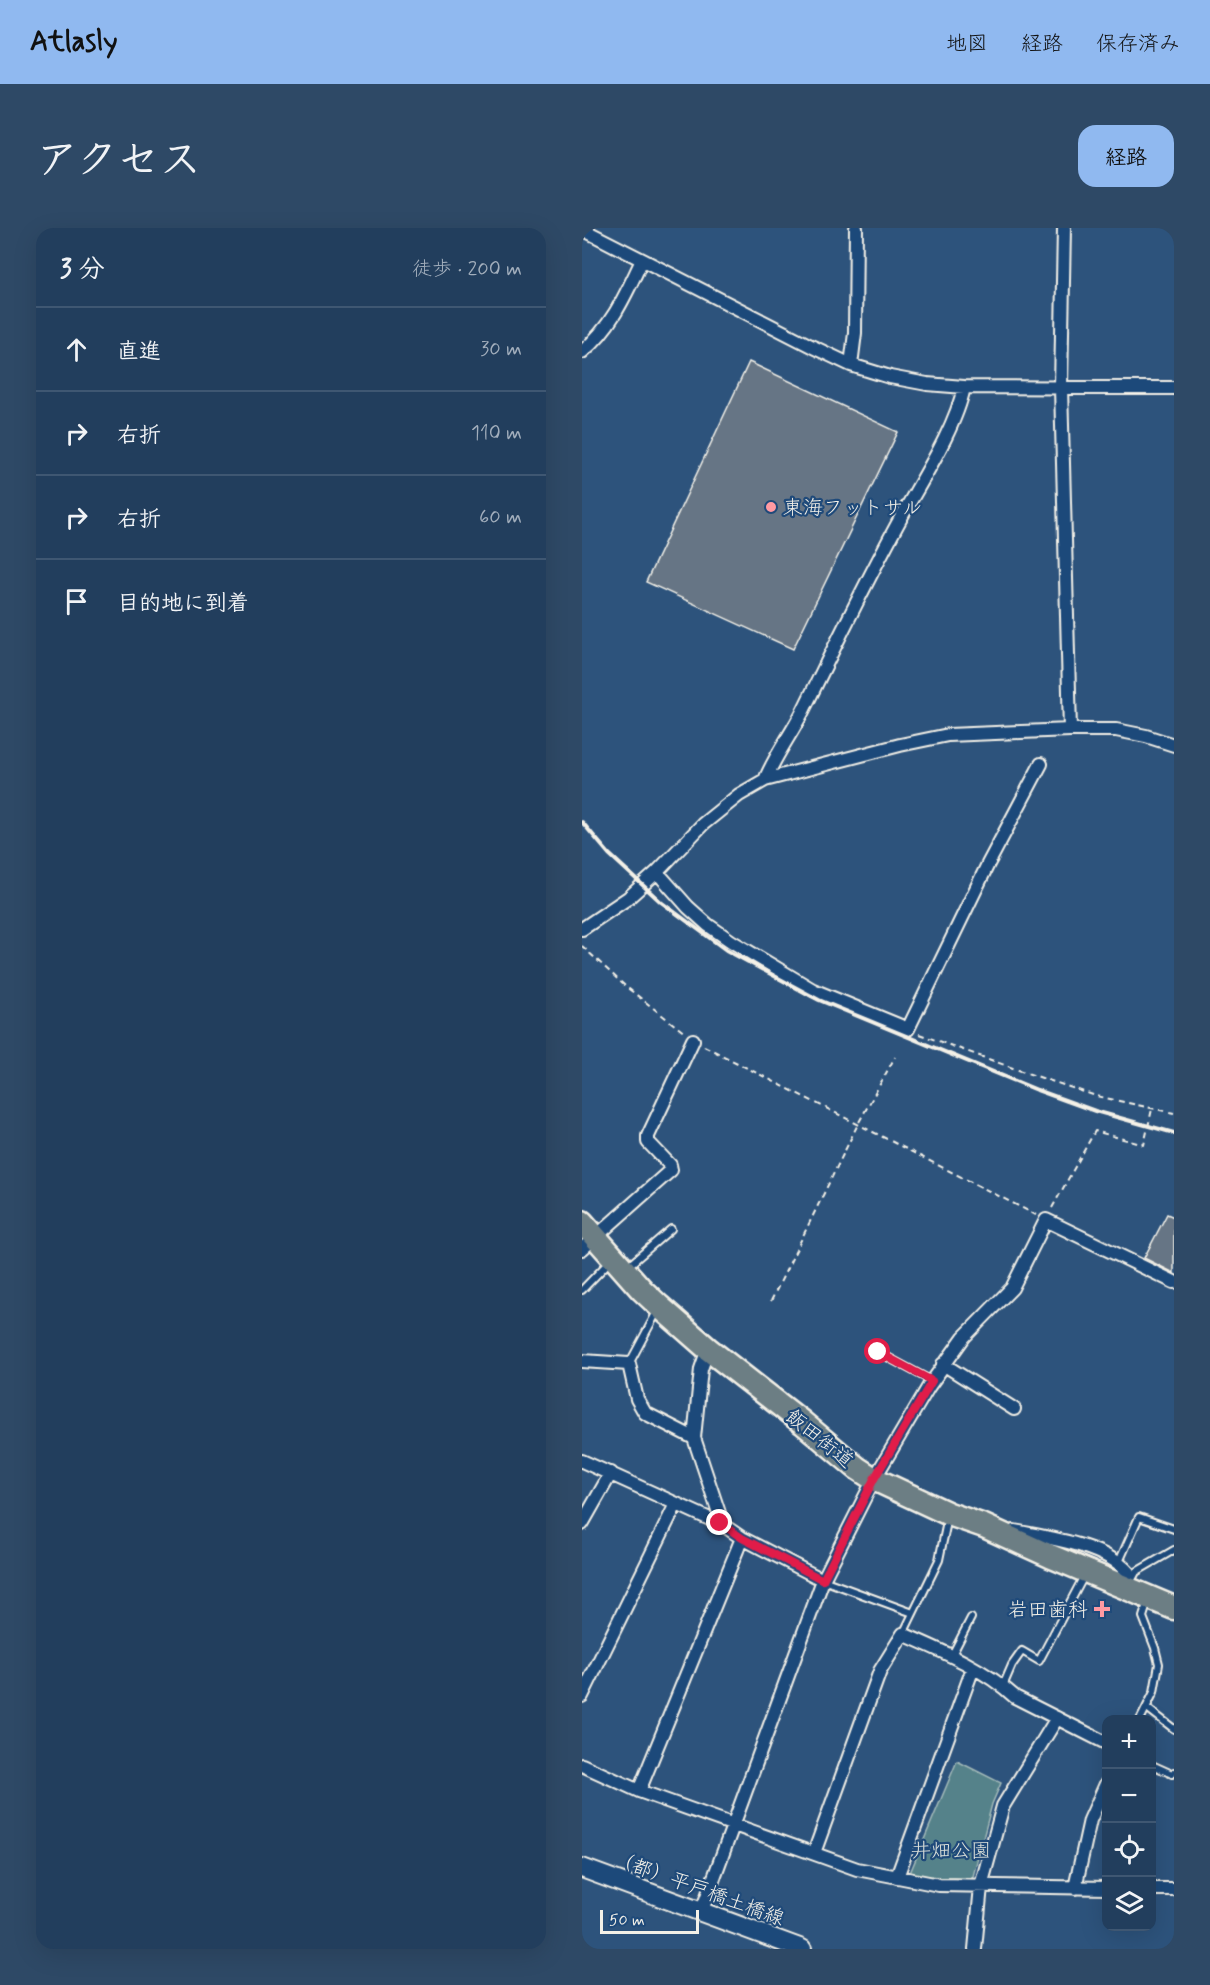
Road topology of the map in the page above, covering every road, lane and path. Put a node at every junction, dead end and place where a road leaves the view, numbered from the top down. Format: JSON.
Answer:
{"nodes":[{"id":1,"x":856,"y":228,"type":"edge"},
{"id":2,"x":1064,"y":228,"type":"edge"},
{"id":3,"x":582,"y":229,"type":"edge"},
{"id":4,"x":642,"y":260,"type":"junction"},
{"id":5,"x":582,"y":352,"type":"edge"},
{"id":6,"x":851,"y":365,"type":"junction"},
{"id":7,"x":964,"y":387,"type":"junction"},
{"id":8,"x":1061,"y":387,"type":"junction"},
{"id":9,"x":1174,"y":388,"type":"edge"},
{"id":10,"x":1070,"y":730,"type":"junction"},
{"id":11,"x":1174,"y":745,"type":"edge"},
{"id":12,"x":1041,"y":764,"type":"dead end"},
{"id":13,"x":765,"y":780,"type":"junction"},
{"id":14,"x":657,"y":872,"type":"junction"},
{"id":15,"x":582,"y":929,"type":"edge"},
{"id":16,"x":582,"y":946,"type":"edge"},
{"id":17,"x":908,"y":1029,"type":"junction"},
{"id":18,"x":693,"y":1040,"type":"junction"},
{"id":19,"x":895,"y":1057,"type":"dead end"},
{"id":20,"x":1152,"y":1109,"type":"junction"},
{"id":21,"x":1174,"y":1113,"type":"edge"},
{"id":22,"x":858,"y":1124,"type":"junction"},
{"id":23,"x":1046,"y":1220,"type":"junction"},
{"id":24,"x":671,"y":1229,"type":"dead end"},
{"id":25,"x":586,"y":1236,"type":"edge"},
{"id":26,"x":619,"y":1264,"type":"junction"},
{"id":27,"x":1174,"y":1282,"type":"edge"},
{"id":28,"x":582,"y":1290,"type":"edge"},
{"id":29,"x":771,"y":1301,"type":"dead end"},
{"id":30,"x":659,"y":1306,"type":"junction"},
{"id":31,"x":708,"y":1349,"type":"junction"},
{"id":32,"x":878,"y":1352,"type":"dead end"},
{"id":33,"x":582,"y":1361,"type":"edge"},
{"id":34,"x":629,"y":1364,"type":"junction"},
{"id":35,"x":943,"y":1364,"type":"junction"},
{"id":36,"x":932,"y":1381,"type":"junction"},
{"id":37,"x":1014,"y":1409,"type":"dead end"},
{"id":38,"x":694,"y":1438,"type":"junction"},
{"id":39,"x":582,"y":1461,"type":"edge"},
{"id":40,"x":611,"y":1473,"type":"junction"},
{"id":41,"x":874,"y":1479,"type":"junction"},
{"id":42,"x":676,"y":1504,"type":"junction"},
{"id":43,"x":949,"y":1514,"type":"junction"},
{"id":44,"x":582,"y":1524,"type":"edge"},
{"id":45,"x":723,"y":1525,"type":"junction"},
{"id":46,"x":984,"y":1526,"type":"junction"},
{"id":47,"x":1174,"y":1530,"type":"edge"},
{"id":48,"x":742,"y":1538,"type":"junction"},
{"id":49,"x":1174,"y":1550,"type":"edge"},
{"id":50,"x":1119,"y":1562,"type":"junction"},
{"id":51,"x":1087,"y":1571,"type":"junction"},
{"id":52,"x":823,"y":1580,"type":"junction"},
{"id":53,"x":1126,"y":1589,"type":"junction"},
{"id":54,"x":1149,"y":1598,"type":"junction"},
{"id":55,"x":1174,"y":1608,"type":"edge"},
{"id":56,"x":913,"y":1613,"type":"junction"},
{"id":57,"x":971,"y":1618,"type":"dead end"},
{"id":58,"x":903,"y":1634,"type":"junction"},
{"id":59,"x":952,"y":1655,"type":"junction"},
{"id":60,"x":973,"y":1668,"type":"junction"},
{"id":61,"x":1003,"y":1686,"type":"junction"},
{"id":62,"x":582,"y":1696,"type":"edge"},
{"id":63,"x":1147,"y":1708,"type":"junction"},
{"id":64,"x":1143,"y":1715,"type":"edge"},
{"id":65,"x":1057,"y":1718,"type":"junction"},
{"id":66,"x":1174,"y":1729,"type":"edge"},
{"id":67,"x":1102,"y":1740,"type":"edge"},
{"id":68,"x":582,"y":1765,"type":"edge"},
{"id":69,"x":1156,"y":1767,"type":"edge"},
{"id":70,"x":1174,"y":1772,"type":"edge"},
{"id":71,"x":639,"y":1791,"type":"junction"},
{"id":72,"x":1102,"y":1794,"type":"edge"},
{"id":73,"x":733,"y":1826,"type":"junction"},
{"id":74,"x":814,"y":1854,"type":"junction"},
{"id":75,"x":582,"y":1868,"type":"edge"},
{"id":76,"x":897,"y":1877,"type":"junction"},
{"id":77,"x":981,"y":1886,"type":"junction"},
{"id":78,"x":1075,"y":1888,"type":"junction"},
{"id":79,"x":1102,"y":1888,"type":"edge"},
{"id":80,"x":1156,"y":1889,"type":"edge"},
{"id":81,"x":1174,"y":1889,"type":"edge"},
{"id":82,"x":701,"y":1913,"type":"junction"},
{"id":83,"x":802,"y":1949,"type":"edge"},
{"id":84,"x":975,"y":1949,"type":"edge"}],
"edges":[{"from":1,"to":6,"type":"street"},
{"from":2,"to":8,"type":"street"},
{"from":3,"to":4,"type":"street"},
{"from":4,"to":5,"type":"street"},
{"from":4,"to":6,"type":"street"},
{"from":6,"to":7,"type":"street"},
{"from":7,"to":8,"type":"street"},
{"from":7,"to":13,"type":"street"},
{"from":8,"to":9,"type":"street"},
{"from":8,"to":10,"type":"street"},
{"from":10,"to":11,"type":"street"},
{"from":10,"to":13,"type":"street"},
{"from":12,"to":17,"type":"street"},
{"from":13,"to":14,"type":"street"},
{"from":14,"to":15,"type":"street"},
{"from":14,"to":17,"type":"street"},
{"from":16,"to":18,"type":"path"},
{"from":17,"to":20,"type":"path"},
{"from":18,"to":22,"type":"path"},
{"from":18,"to":25,"type":"street"},
{"from":19,"to":22,"type":"path"},
{"from":20,"to":21,"type":"path"},
{"from":20,"to":23,"type":"path"},
{"from":22,"to":23,"type":"path"},
{"from":22,"to":29,"type":"path"},
{"from":23,"to":27,"type":"street"},
{"from":23,"to":35,"type":"street"},
{"from":24,"to":26,"type":"lane"},
{"from":25,"to":26,"type":"highway","name":"飯田街道"},
{"from":26,"to":28,"type":"lane"},
{"from":26,"to":30,"type":"highway","name":"飯田街道"},
{"from":30,"to":31,"type":"highway","name":"飯田街道"},
{"from":30,"to":34,"type":"lane"},
{"from":31,"to":38,"type":"street"},
{"from":31,"to":41,"type":"highway","name":"飯田街道"},
{"from":32,"to":36,"type":"lane"},
{"from":33,"to":34,"type":"street"},
{"from":34,"to":38,"type":"street"},
{"from":35,"to":36,"type":"street"},
{"from":35,"to":37,"type":"street"},
{"from":36,"to":41,"type":"street"},
{"from":38,"to":45,"type":"street"},
{"from":39,"to":40,"type":"street"},
{"from":40,"to":42,"type":"street"},
{"from":40,"to":44,"type":"street"},
{"from":41,"to":43,"type":"highway","name":"飯田街道"},
{"from":41,"to":52,"type":"street"},
{"from":42,"to":45,"type":"street"},
{"from":42,"to":62,"type":"street"},
{"from":43,"to":46,"type":"highway","name":"飯田街道"},
{"from":43,"to":56,"type":"lane"},
{"from":45,"to":48,"type":"street"},
{"from":46,"to":50,"type":"street"},
{"from":46,"to":51,"type":"highway","name":"飯田街道"},
{"from":47,"to":50,"type":"lane"},
{"from":48,"to":52,"type":"street"},
{"from":48,"to":71,"type":"street"},
{"from":49,"to":53,"type":"lane"},
{"from":50,"to":53,"type":"street"},
{"from":51,"to":53,"type":"highway","name":"飯田街道"},
{"from":51,"to":61,"type":"lane"},
{"from":52,"to":56,"type":"lane"},
{"from":52,"to":73,"type":"street"},
{"from":53,"to":54,"type":"highway","name":"飯田街道"},
{"from":54,"to":55,"type":"highway","name":"飯田街道"},
{"from":54,"to":63,"type":"lane"},
{"from":56,"to":58,"type":"lane"},
{"from":57,"to":59,"type":"lane"},
{"from":58,"to":59,"type":"street"},
{"from":58,"to":74,"type":"street"},
{"from":59,"to":60,"type":"street"},
{"from":60,"to":61,"type":"street"},
{"from":60,"to":76,"type":"street"},
{"from":61,"to":65,"type":"street"},
{"from":63,"to":64,"type":"lane"},
{"from":63,"to":66,"type":"lane"},
{"from":65,"to":67,"type":"street"},
{"from":65,"to":77,"type":"street"},
{"from":68,"to":71,"type":"street"},
{"from":69,"to":70,"type":"lane"},
{"from":71,"to":73,"type":"street"},
{"from":72,"to":78,"type":"street"},
{"from":73,"to":74,"type":"street"},
{"from":73,"to":82,"type":"street"},
{"from":74,"to":76,"type":"street"},
{"from":75,"to":82,"type":"street","name":"（都）平戸橋土橋線"},
{"from":76,"to":77,"type":"street"},
{"from":77,"to":78,"type":"street"},
{"from":77,"to":84,"type":"street"},
{"from":78,"to":79,"type":"street"},
{"from":80,"to":81,"type":"street"},
{"from":82,"to":83,"type":"street","name":"（都）平戸橋土橋線"}]}
